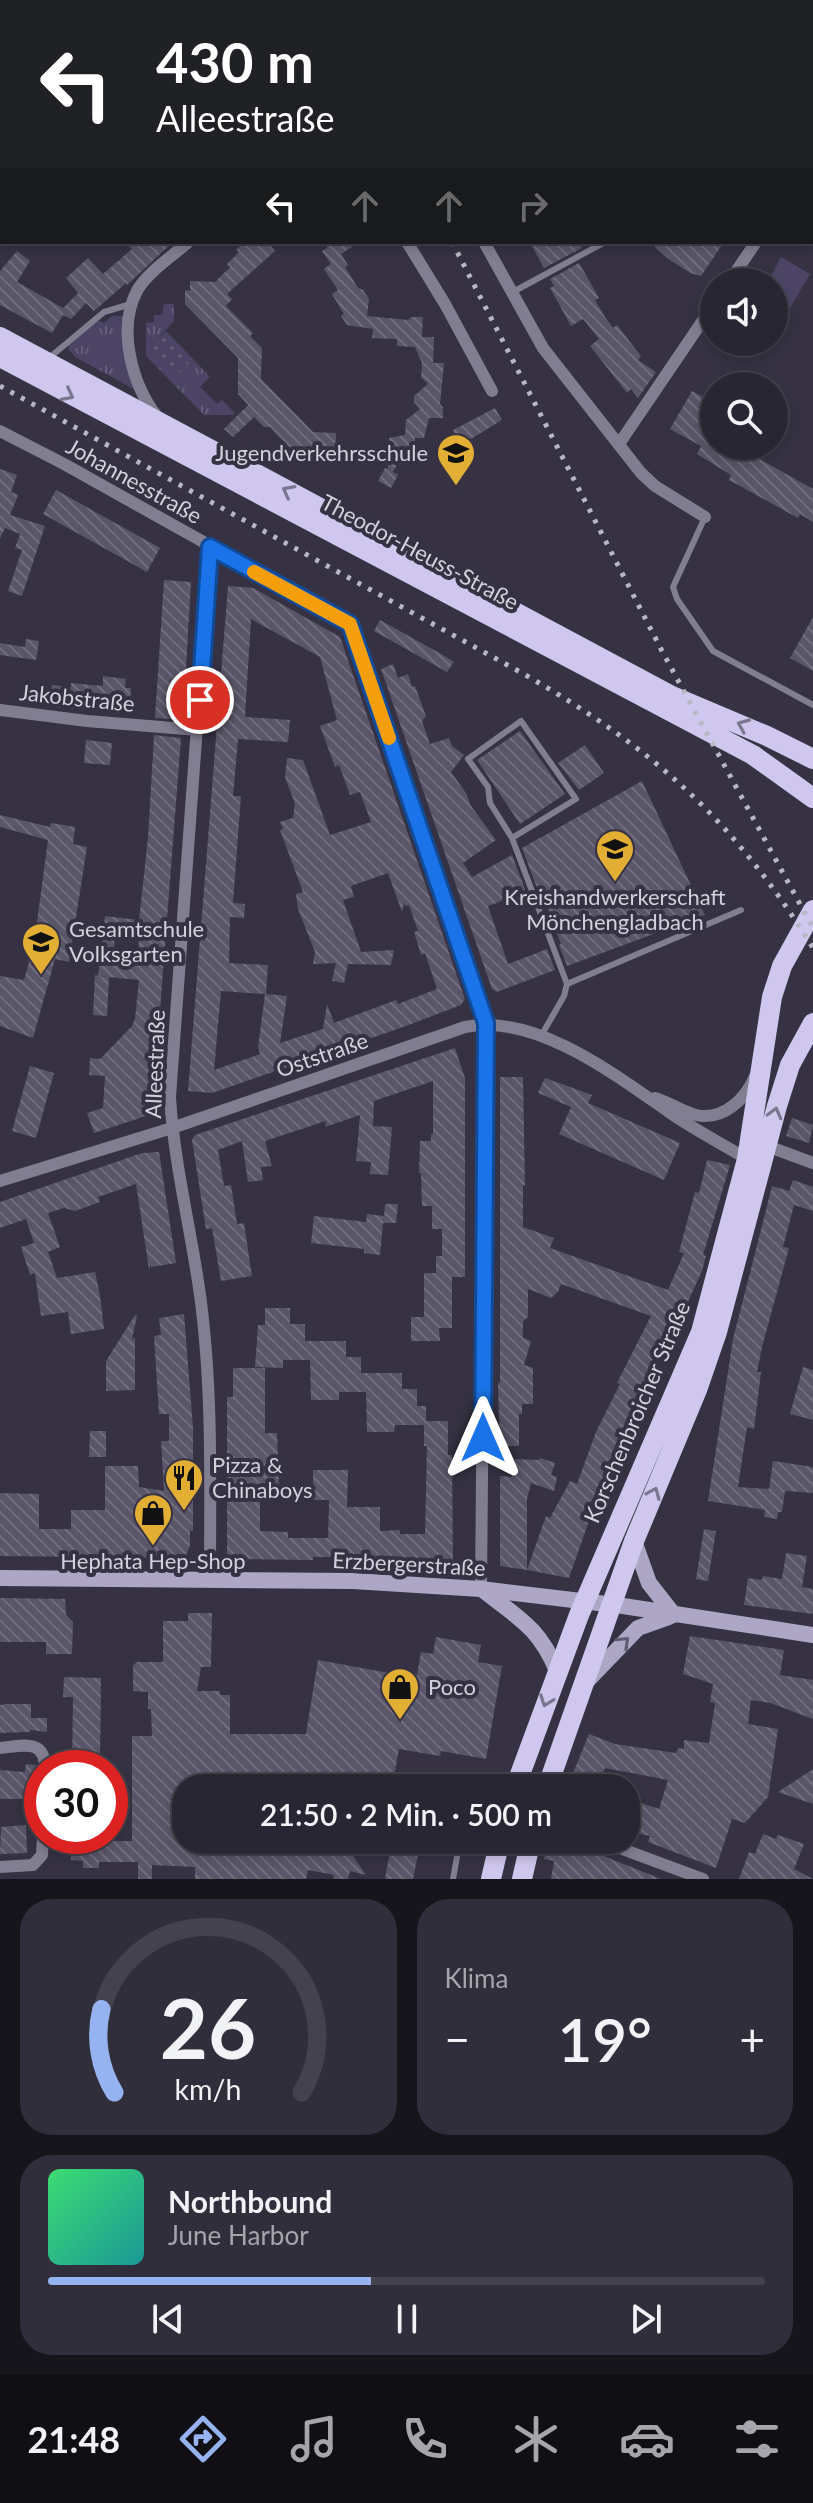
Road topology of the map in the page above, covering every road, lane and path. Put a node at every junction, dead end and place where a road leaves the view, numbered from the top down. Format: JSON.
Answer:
{"nodes":[{"id":1,"x":186,"y":244,"type":"edge"},
{"id":2,"x":408,"y":244,"type":"edge"},
{"id":3,"x":485,"y":244,"type":"edge"},
{"id":4,"x":601,"y":244,"type":"edge"},
{"id":5,"x":755,"y":244,"type":"edge"},
{"id":6,"x":738,"y":268,"type":"edge"},
{"id":7,"x":511,"y":293,"type":"junction"},
{"id":8,"x":131,"y":304,"type":"junction"},
{"id":9,"x":700,"y":325,"type":"edge"},
{"id":10,"x":0,"y":337,"type":"edge"},
{"id":11,"x":0,"y":357,"type":"edge"},
{"id":12,"x":45,"y":362,"type":"junction"},
{"id":13,"x":492,"y":391,"type":"dead end"},
{"id":14,"x":162,"y":424,"type":"junction"},
{"id":15,"x":0,"y":431,"type":"edge"},
{"id":16,"x":619,"y":444,"type":"junction"},
{"id":17,"x":705,"y":517,"type":"joint"},
{"id":18,"x":210,"y":547,"type":"junction"},
{"id":19,"x":813,"y":705,"type":"edge"},
{"id":20,"x":0,"y":710,"type":"edge"},
{"id":21,"x":198,"y":730,"type":"junction"},
{"id":22,"x":813,"y":759,"type":"edge"},
{"id":23,"x":813,"y":798,"type":"edge"},
{"id":24,"x":512,"y":838,"type":"junction"},
{"id":25,"x":741,"y":910,"type":"dead end"},
{"id":26,"x":813,"y":910,"type":"edge"},
{"id":27,"x":567,"y":984,"type":"junction"},
{"id":28,"x":486,"y":1023,"type":"junction"},
{"id":29,"x":813,"y":1023,"type":"edge"},
{"id":30,"x":541,"y":1036,"type":"junction"},
{"id":31,"x":762,"y":1063,"type":"junction"},
{"id":32,"x":649,"y":1096,"type":"junction"},
{"id":33,"x":172,"y":1128,"type":"junction"},
{"id":34,"x":767,"y":1146,"type":"junction"},
{"id":35,"x":747,"y":1159,"type":"junction"},
{"id":36,"x":813,"y":1163,"type":"edge"},
{"id":37,"x":0,"y":1181,"type":"edge"},
{"id":38,"x":634,"y":1541,"type":"junction"},
{"id":39,"x":0,"y":1578,"type":"edge"},
{"id":40,"x":210,"y":1580,"type":"junction"},
{"id":41,"x":481,"y":1589,"type":"junction"},
{"id":42,"x":584,"y":1602,"type":"junction"},
{"id":43,"x":613,"y":1605,"type":"junction"},
{"id":44,"x":674,"y":1615,"type":"junction"},
{"id":45,"x":813,"y":1635,"type":"edge"},
{"id":46,"x":557,"y":1671,"type":"junction"},
{"id":47,"x":584,"y":1684,"type":"junction"},
{"id":48,"x":0,"y":1748,"type":"edge"},
{"id":49,"x":40,"y":1750,"type":"edge"},
{"id":50,"x":520,"y":1774,"type":"edge"},
{"id":51,"x":552,"y":1774,"type":"edge"},
{"id":52,"x":42,"y":1854,"type":"edge"},
{"id":53,"x":457,"y":1854,"type":"edge"},
{"id":54,"x":497,"y":1854,"type":"edge"},
{"id":55,"x":528,"y":1854,"type":"edge"},
{"id":56,"x":636,"y":1854,"type":"edge"},
{"id":57,"x":0,"y":1867,"type":"edge"},
{"id":58,"x":453,"y":1879,"type":"edge"},
{"id":59,"x":491,"y":1879,"type":"edge"},
{"id":60,"x":522,"y":1879,"type":"edge"},
{"id":61,"x":703,"y":1879,"type":"edge"}],
"edges":[{"from":1,"to":8,"type":"street"},
{"from":2,"to":13,"type":"street"},
{"from":3,"to":7,"type":"street"},
{"from":4,"to":7,"type":"lane"},
{"from":5,"to":6,"type":"street"},
{"from":7,"to":16,"type":"street"},
{"from":8,"to":12,"type":"lane"},
{"from":8,"to":14,"type":"street"},
{"from":9,"to":16,"type":"street"},
{"from":10,"to":12,"type":"main road","name":"Theodor-Heuss-Straße"},
{"from":11,"to":23,"type":"main road","name":"Theodor-Heuss-Straße","one_way":true},
{"from":12,"to":14,"type":"main road","name":"Theodor-Heuss-Straße"},
{"from":22,"to":14,"type":"main road","name":"Theodor-Heuss-Straße","one_way":true},
{"from":15,"to":18,"type":"street","name":"Johannesstraße"},
{"from":16,"to":17,"type":"street"},
{"from":17,"to":19,"type":"lane"},
{"from":18,"to":21,"type":"street","name":"Alleestraße"},
{"from":18,"to":28,"type":"street","name":"Johannesstraße"},
{"from":20,"to":21,"type":"street","name":"Jakobstraße"},
{"from":21,"to":33,"type":"street","name":"Alleestraße"},
{"from":24,"to":24,"type":"lane"},
{"from":24,"to":27,"type":"lane"},
{"from":25,"to":27,"type":"lane"},
{"from":26,"to":31,"type":"main road","name":"Korschenbroicher Straße"},
{"from":27,"to":30,"type":"lane"},
{"from":28,"to":30,"type":"street","name":"Oststraße"},
{"from":28,"to":33,"type":"street","name":"Oststraße"},
{"from":28,"to":41,"type":"street","name":"Johannesstraße"},
{"from":34,"to":29,"type":"main road","name":"Korschenbroicher Straße","one_way":true},
{"from":30,"to":32,"type":"street","name":"Oststraße"},
{"from":31,"to":32,"type":"street","name":"Oststraße"},
{"from":31,"to":35,"type":"main road","name":"Korschenbroicher Straße"},
{"from":32,"to":35,"type":"street","name":"Oststraße"},
{"from":33,"to":37,"type":"street","name":"Oststraße"},
{"from":33,"to":40,"type":"street","name":"Alleestraße"},
{"from":34,"to":36,"type":"street"},
{"from":38,"to":34,"type":"main road","name":"Korschenbroicher Straße","one_way":true},
{"from":35,"to":42,"type":"main road","name":"Korschenbroicher Straße"},
{"from":38,"to":43,"type":"main road","name":"Korschenbroicher Straße"},
{"from":38,"to":44,"type":"main road"},
{"from":39,"to":40,"type":"main road","name":"Erzbergerstraße"},
{"from":40,"to":41,"type":"main road","name":"Erzbergerstraße"},
{"from":41,"to":42,"type":"main road","name":"Erzbergerstraße"},
{"from":41,"to":46,"type":"main road"},
{"from":42,"to":43,"type":"main road","name":"Erzbergerstraße"},
{"from":42,"to":46,"type":"main road","name":"Korschenbroicher Straße"},
{"from":43,"to":44,"type":"main road","name":"Erzbergerstraße"},
{"from":43,"to":47,"type":"main road","name":"Korschenbroicher Straße"},
{"from":44,"to":45,"type":"main road","name":"Erzbergerstraße"},
{"from":47,"to":44,"type":"main road","one_way":true},
{"from":46,"to":50,"type":"main road","name":"Korschenbroicher Straße","one_way":true},
{"from":47,"to":51,"type":"main road","name":"Korschenbroicher Straße"},
{"from":48,"to":49,"type":"street"},
{"from":52,"to":57,"type":"street"},
{"from":53,"to":58,"type":"lane"},
{"from":54,"to":59,"type":"main road"},
{"from":55,"to":60,"type":"main road"},
{"from":56,"to":61,"type":"street"}]}
